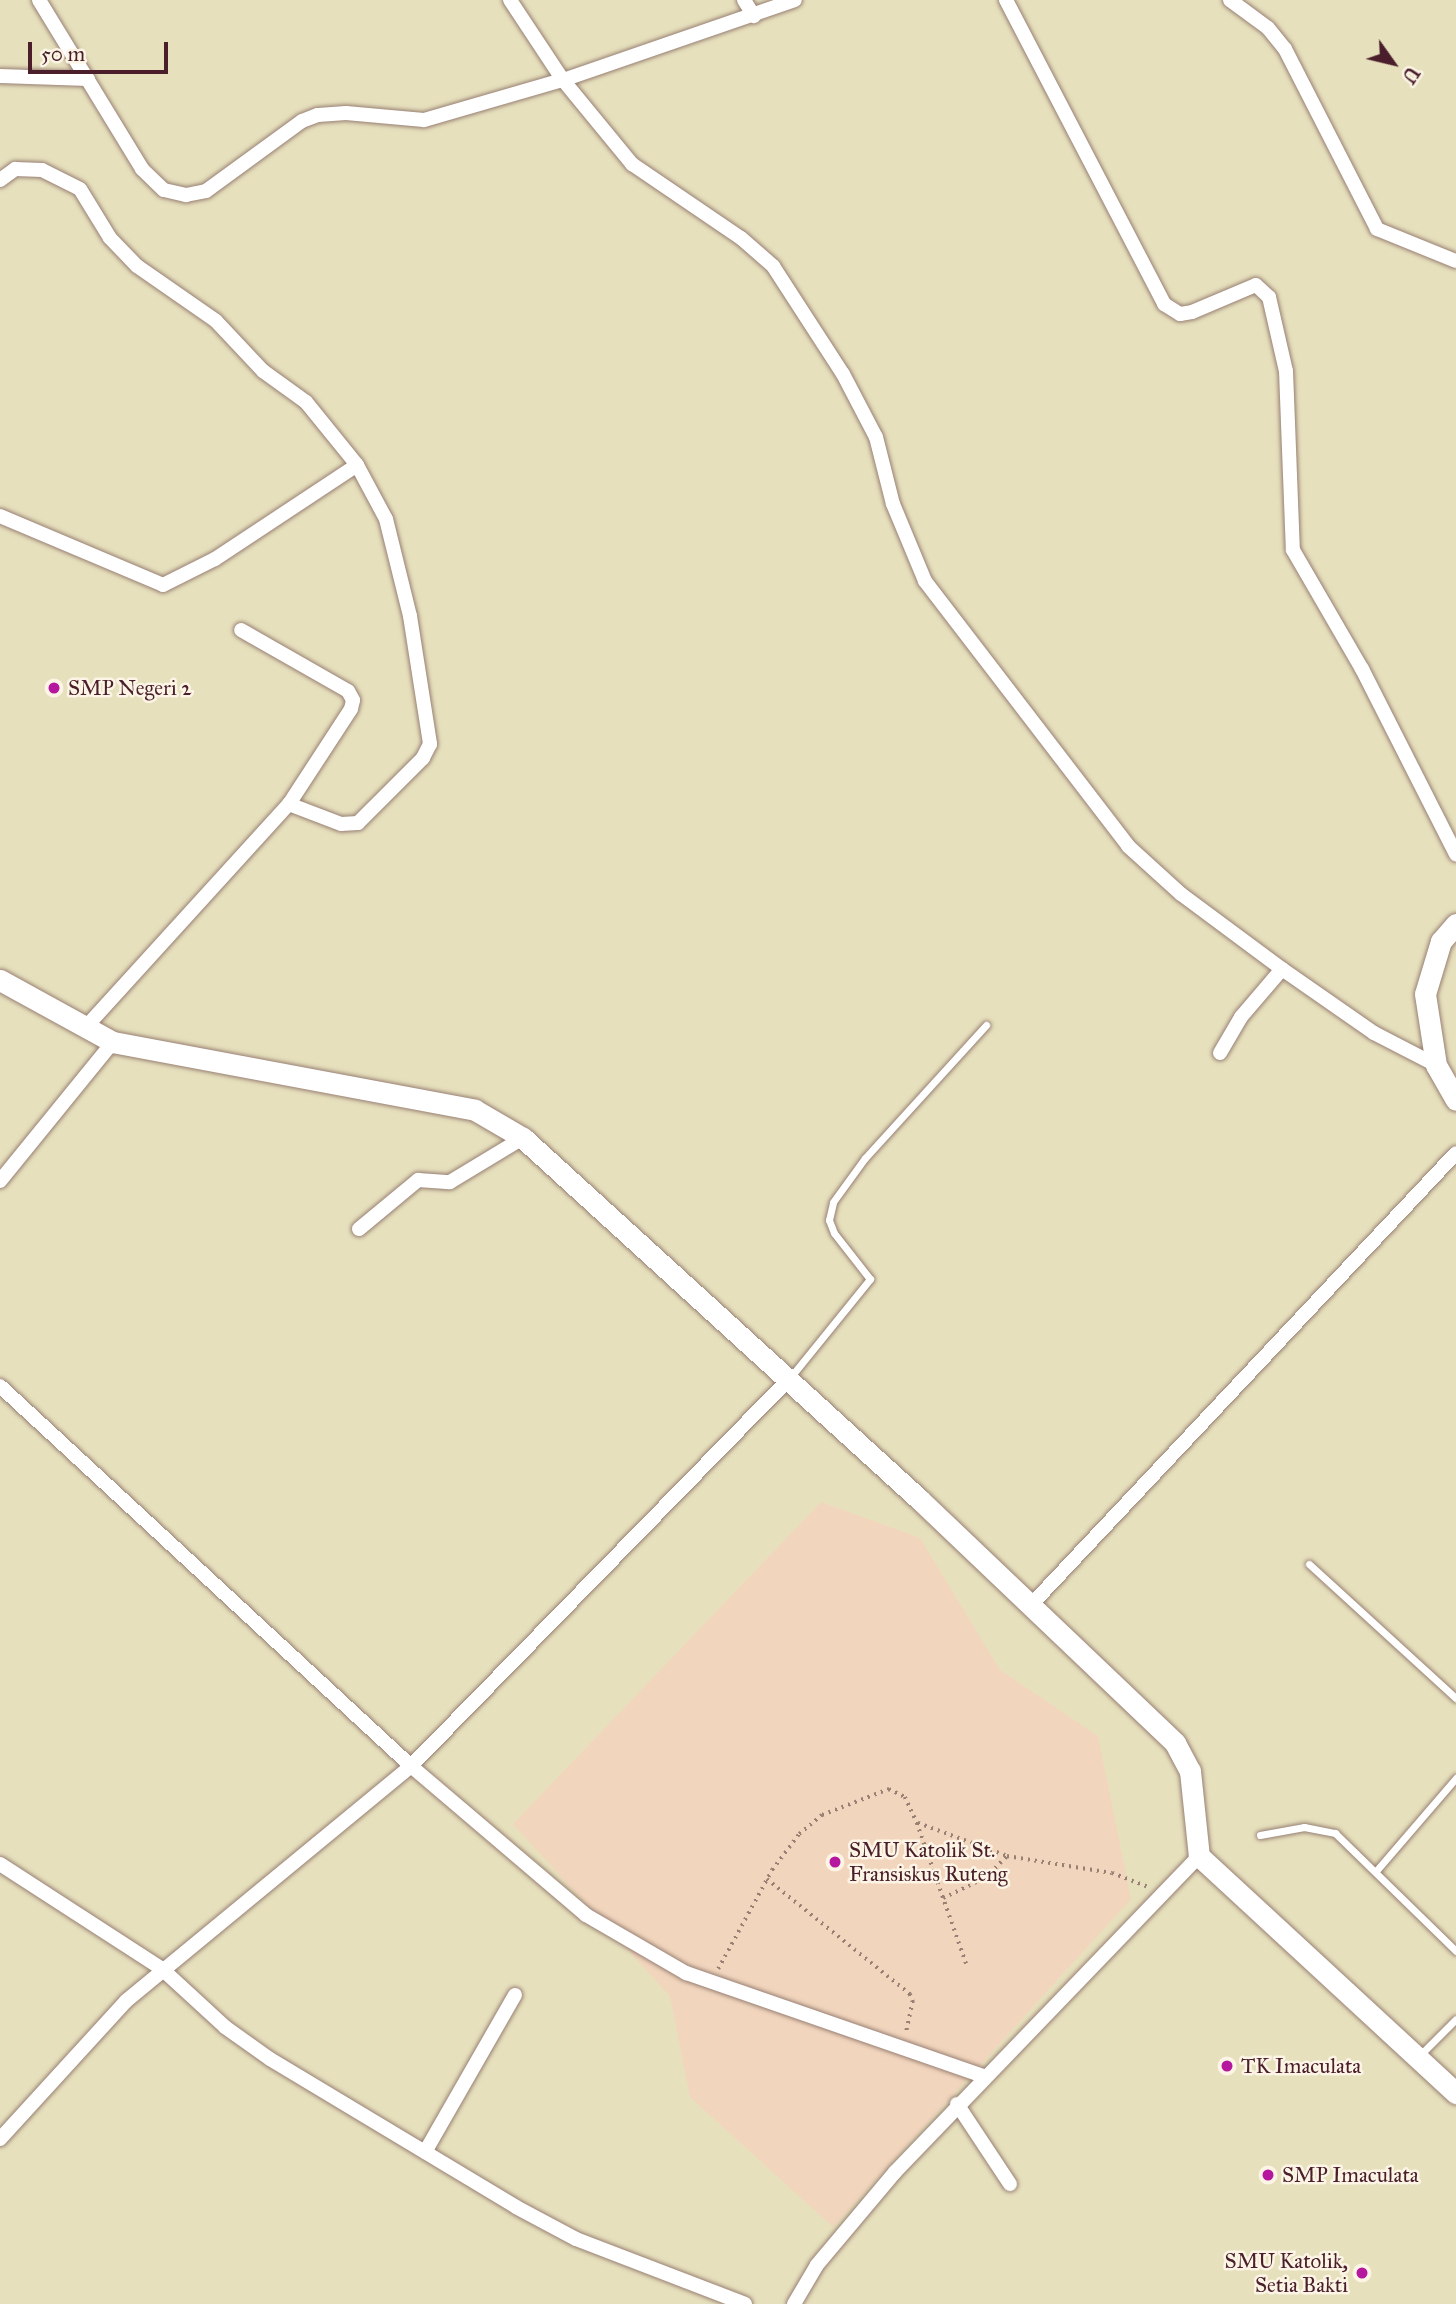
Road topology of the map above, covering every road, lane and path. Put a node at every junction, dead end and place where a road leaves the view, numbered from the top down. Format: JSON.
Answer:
{"nodes":[{"id":1,"x":38,"y":0,"type":"edge"},
{"id":2,"x":510,"y":0,"type":"edge"},
{"id":3,"x":744,"y":0,"type":"edge"},
{"id":4,"x":795,"y":0,"type":"edge"},
{"id":5,"x":1006,"y":0,"type":"edge"},
{"id":6,"x":1230,"y":0,"type":"edge"},
{"id":7,"x":754,"y":16,"type":"junction"},
{"id":8,"x":0,"y":76,"type":"edge"},
{"id":9,"x":88,"y":79,"type":"junction"},
{"id":10,"x":564,"y":80,"type":"junction"},
{"id":11,"x":0,"y":180,"type":"edge"},
{"id":12,"x":1456,"y":261,"type":"edge"},
{"id":13,"x":357,"y":465,"type":"junction"},
{"id":14,"x":0,"y":516,"type":"edge"},
{"id":15,"x":241,"y":630,"type":"dead end"},
{"id":16,"x":289,"y":804,"type":"junction"},
{"id":17,"x":1456,"y":854,"type":"edge"},
{"id":18,"x":1456,"y":924,"type":"edge"},
{"id":19,"x":1282,"y":969,"type":"junction"},
{"id":20,"x":0,"y":980,"type":"edge"},
{"id":21,"x":986,"y":1025,"type":"dead end"},
{"id":22,"x":85,"y":1028,"type":"junction"},
{"id":23,"x":113,"y":1042,"type":"junction"},
{"id":24,"x":1220,"y":1054,"type":"dead end"},
{"id":25,"x":1436,"y":1065,"type":"junction"},
{"id":26,"x":1456,"y":1100,"type":"edge"},
{"id":27,"x":523,"y":1138,"type":"junction"},
{"id":28,"x":1456,"y":1153,"type":"edge"},
{"id":29,"x":0,"y":1181,"type":"edge"},
{"id":30,"x":359,"y":1229,"type":"dead end"},
{"id":31,"x":786,"y":1382,"type":"junction"},
{"id":32,"x":0,"y":1386,"type":"edge"},
{"id":33,"x":1309,"y":1564,"type":"dead end"},
{"id":34,"x":1031,"y":1605,"type":"junction"},
{"id":35,"x":1456,"y":1698,"type":"edge"},
{"id":36,"x":411,"y":1766,"type":"junction"},
{"id":37,"x":1456,"y":1778,"type":"edge"},
{"id":38,"x":917,"y":1823,"type":"junction"},
{"id":39,"x":1260,"y":1835,"type":"dead end"},
{"id":40,"x":1007,"y":1856,"type":"junction"},
{"id":41,"x":1199,"y":1856,"type":"junction"},
{"id":42,"x":0,"y":1864,"type":"edge"},
{"id":43,"x":1376,"y":1871,"type":"junction"},
{"id":44,"x":767,"y":1879,"type":"junction"},
{"id":45,"x":1164,"y":1892,"type":"junction"},
{"id":46,"x":942,"y":1898,"type":"junction"},
{"id":47,"x":1456,"y":1951,"type":"edge"},
{"id":48,"x":967,"y":1966,"type":"dead end"},
{"id":49,"x":162,"y":1969,"type":"junction"},
{"id":50,"x":710,"y":1983,"type":"junction"},
{"id":51,"x":515,"y":1995,"type":"dead end"},
{"id":52,"x":1456,"y":2019,"type":"edge"},
{"id":53,"x":904,"y":2047,"type":"junction"},
{"id":54,"x":1418,"y":2057,"type":"junction"},
{"id":55,"x":983,"y":2076,"type":"junction"},
{"id":56,"x":1456,"y":2092,"type":"edge"},
{"id":57,"x":957,"y":2104,"type":"junction"},
{"id":58,"x":0,"y":2139,"type":"edge"},
{"id":59,"x":425,"y":2152,"type":"junction"},
{"id":60,"x":1010,"y":2185,"type":"dead end"},
{"id":61,"x":745,"y":2304,"type":"edge"},
{"id":62,"x":794,"y":2304,"type":"edge"}],
"edges":[{"from":1,"to":9,"type":"street"},
{"from":2,"to":10,"type":"street"},
{"from":3,"to":7,"type":"street"},
{"from":4,"to":7,"type":"street"},
{"from":5,"to":17,"type":"street"},
{"from":6,"to":12,"type":"street"},
{"from":7,"to":10,"type":"street"},
{"from":8,"to":9,"type":"street"},
{"from":9,"to":10,"type":"street"},
{"from":10,"to":19,"type":"street"},
{"from":11,"to":13,"type":"street"},
{"from":13,"to":14,"type":"street"},
{"from":13,"to":16,"type":"street"},
{"from":15,"to":16,"type":"street"},
{"from":16,"to":22,"type":"street"},
{"from":18,"to":25,"type":"street"},
{"from":19,"to":24,"type":"street"},
{"from":19,"to":25,"type":"street"},
{"from":20,"to":22,"type":"street"},
{"from":21,"to":31,"type":"lane"},
{"from":22,"to":23,"type":"street"},
{"from":23,"to":27,"type":"street"},
{"from":23,"to":29,"type":"street"},
{"from":25,"to":26,"type":"street"},
{"from":27,"to":30,"type":"street"},
{"from":27,"to":31,"type":"street"},
{"from":28,"to":34,"type":"street"},
{"from":31,"to":34,"type":"street"},
{"from":31,"to":36,"type":"street"},
{"from":32,"to":36,"type":"street"},
{"from":33,"to":35,"type":"lane"},
{"from":34,"to":41,"type":"street"},
{"from":36,"to":49,"type":"street"},
{"from":36,"to":50,"type":"street"},
{"from":37,"to":43,"type":"lane"},
{"from":38,"to":40,"type":"path"},
{"from":38,"to":44,"type":"path"},
{"from":38,"to":46,"type":"path"},
{"from":39,"to":43,"type":"lane"},
{"from":40,"to":45,"type":"path"},
{"from":40,"to":46,"type":"path"},
{"from":41,"to":45,"type":"street"},
{"from":41,"to":54,"type":"street"},
{"from":42,"to":49,"type":"street"},
{"from":43,"to":47,"type":"lane"},
{"from":44,"to":50,"type":"path"},
{"from":44,"to":53,"type":"path"},
{"from":45,"to":55,"type":"street"},
{"from":46,"to":48,"type":"path"},
{"from":49,"to":58,"type":"street"},
{"from":49,"to":59,"type":"street"},
{"from":50,"to":53,"type":"street"},
{"from":51,"to":59,"type":"street"},
{"from":52,"to":54,"type":"lane"},
{"from":53,"to":55,"type":"street"},
{"from":54,"to":56,"type":"street"},
{"from":55,"to":57,"type":"street"},
{"from":57,"to":60,"type":"street"},
{"from":57,"to":62,"type":"street"},
{"from":59,"to":61,"type":"street"}]}
